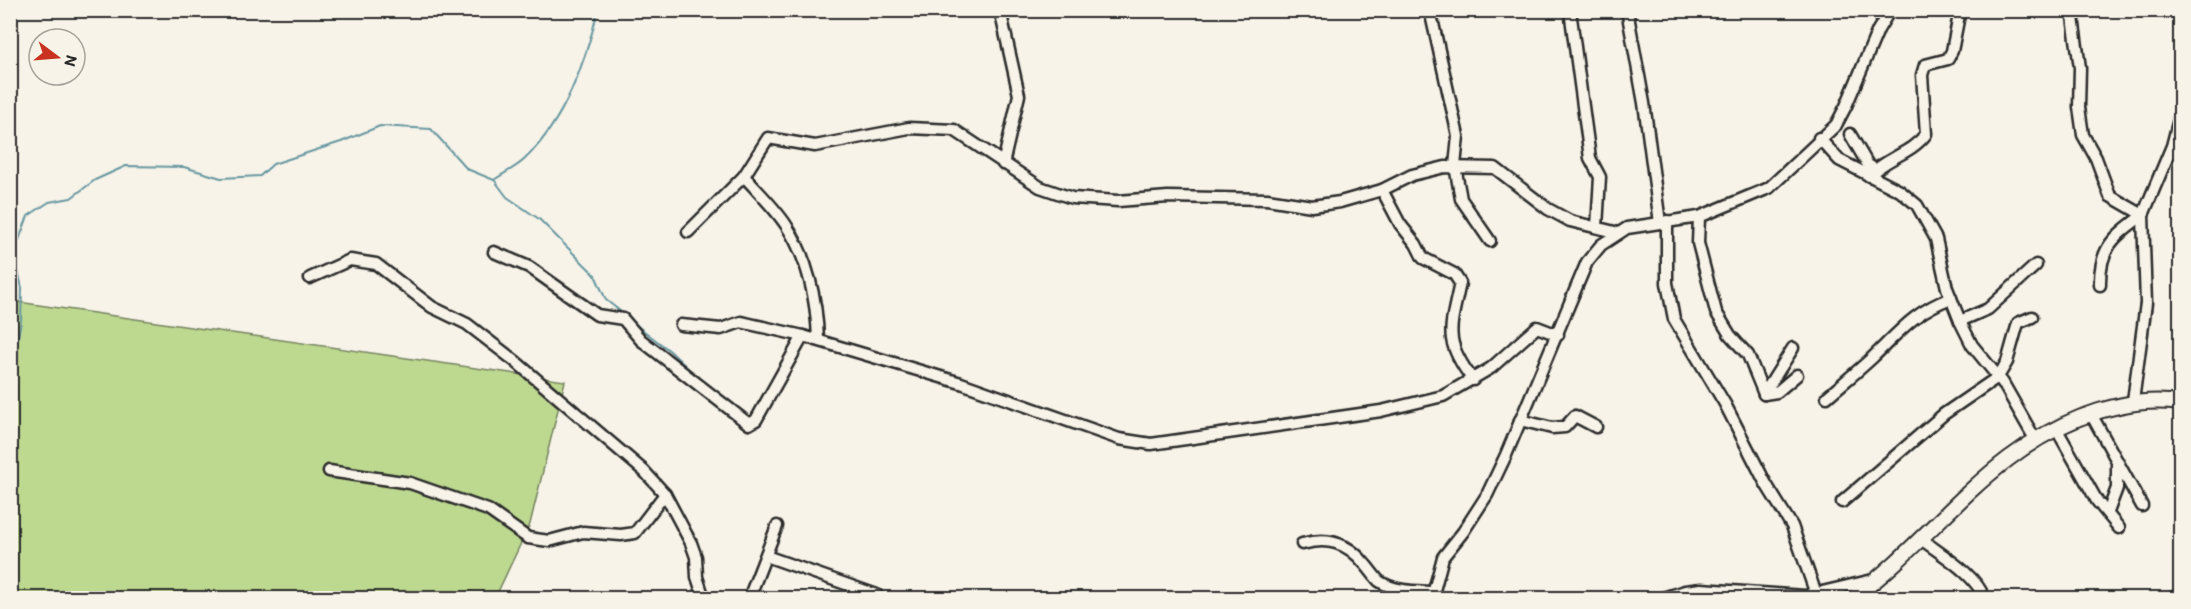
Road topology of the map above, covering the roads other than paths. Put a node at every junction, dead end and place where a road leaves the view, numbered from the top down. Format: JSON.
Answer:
{"nodes":[{"id":1,"x":1000,"y":10,"type":"edge"},
{"id":2,"x":1430,"y":10,"type":"edge"},
{"id":3,"x":1570,"y":10,"type":"edge"},
{"id":4,"x":1627,"y":10,"type":"edge"},
{"id":5,"x":1960,"y":10,"type":"edge"},
{"id":6,"x":2072,"y":10,"type":"edge"},
{"id":7,"x":1889,"y":11,"type":"edge"},
{"id":8,"x":2181,"y":115,"type":"edge"},
{"id":9,"x":1850,"y":134,"type":"dead end"},
{"id":10,"x":1819,"y":138,"type":"junction"},
{"id":11,"x":2178,"y":138,"type":"edge"},
{"id":12,"x":1003,"y":164,"type":"junction"},
{"id":13,"x":1455,"y":166,"type":"junction"},
{"id":14,"x":1872,"y":172,"type":"junction"},
{"id":15,"x":744,"y":176,"type":"junction"},
{"id":16,"x":1382,"y":190,"type":"junction"},
{"id":17,"x":2144,"y":215,"type":"junction"},
{"id":18,"x":1699,"y":217,"type":"junction"},
{"id":19,"x":1663,"y":222,"type":"junction"},
{"id":20,"x":1597,"y":227,"type":"junction"},
{"id":21,"x":688,"y":232,"type":"dead end"},
{"id":22,"x":1619,"y":233,"type":"junction"},
{"id":23,"x":1490,"y":241,"type":"dead end"},
{"id":24,"x":494,"y":252,"type":"dead end"},
{"id":25,"x":2036,"y":265,"type":"dead end"},
{"id":26,"x":310,"y":278,"type":"dead end"},
{"id":27,"x":2100,"y":285,"type":"dead end"},
{"id":28,"x":1951,"y":298,"type":"junction"},
{"id":29,"x":2032,"y":317,"type":"dead end"},
{"id":30,"x":1960,"y":321,"type":"junction"},
{"id":31,"x":681,"y":325,"type":"dead end"},
{"id":32,"x":1558,"y":335,"type":"junction"},
{"id":33,"x":803,"y":336,"type":"junction"},
{"id":34,"x":818,"y":340,"type":"junction"},
{"id":35,"x":1793,"y":348,"type":"dead end"},
{"id":36,"x":1797,"y":375,"type":"dead end"},
{"id":37,"x":1998,"y":377,"type":"junction"},
{"id":38,"x":1473,"y":380,"type":"junction"},
{"id":39,"x":1764,"y":394,"type":"junction"},
{"id":40,"x":1827,"y":397,"type":"dead end"},
{"id":41,"x":2133,"y":401,"type":"junction"},
{"id":42,"x":2181,"y":403,"type":"edge"},
{"id":43,"x":2091,"y":414,"type":"junction"},
{"id":44,"x":1520,"y":420,"type":"junction"},
{"id":45,"x":1596,"y":427,"type":"dead end"},
{"id":46,"x":2056,"y":428,"type":"junction"},
{"id":47,"x":2035,"y":438,"type":"junction"},
{"id":48,"x":2117,"y":464,"type":"junction"},
{"id":49,"x":329,"y":471,"type":"dead end"},
{"id":50,"x":665,"y":494,"type":"junction"},
{"id":51,"x":1842,"y":502,"type":"dead end"},
{"id":52,"x":2142,"y":506,"type":"dead end"},
{"id":53,"x":2108,"y":512,"type":"junction"},
{"id":54,"x":777,"y":526,"type":"dead end"},
{"id":55,"x":2119,"y":528,"type":"dead end"},
{"id":56,"x":1920,"y":538,"type":"junction"},
{"id":57,"x":1302,"y":544,"type":"dead end"},
{"id":58,"x":766,"y":556,"type":"junction"},
{"id":59,"x":1881,"y":578,"type":"junction"},
{"id":60,"x":1816,"y":594,"type":"junction"},
{"id":61,"x":1433,"y":595,"type":"edge"},
{"id":62,"x":2181,"y":595,"type":"edge"},
{"id":63,"x":704,"y":598,"type":"edge"},
{"id":64,"x":749,"y":598,"type":"edge"},
{"id":65,"x":876,"y":598,"type":"edge"},
{"id":66,"x":1663,"y":598,"type":"edge"},
{"id":67,"x":1853,"y":598,"type":"edge"},
{"id":68,"x":1984,"y":598,"type":"edge"},
{"id":69,"x":2172,"y":598,"type":"edge"}],
"edges":[{"from":1,"to":12,"type":"street"},
{"from":2,"to":13,"type":"street"},
{"from":3,"to":20,"type":"street"},
{"from":4,"to":19,"type":"street"},
{"from":5,"to":14,"type":"street"},
{"from":6,"to":17,"type":"street"},
{"from":7,"to":10,"type":"street"},
{"from":8,"to":11,"type":"street"},
{"from":9,"to":14,"type":"street"},
{"from":10,"to":14,"type":"street"},
{"from":10,"to":18,"type":"street"},
{"from":11,"to":17,"type":"street"},
{"from":12,"to":15,"type":"street"},
{"from":12,"to":16,"type":"street"},
{"from":13,"to":16,"type":"street"},
{"from":13,"to":20,"type":"street"},
{"from":13,"to":23,"type":"street"},
{"from":14,"to":28,"type":"street"},
{"from":15,"to":21,"type":"street"},
{"from":15,"to":34,"type":"street"},
{"from":16,"to":38,"type":"street"},
{"from":17,"to":27,"type":"street"},
{"from":17,"to":41,"type":"street"},
{"from":18,"to":19,"type":"street"},
{"from":18,"to":39,"type":"street"},
{"from":19,"to":22,"type":"street"},
{"from":19,"to":60,"type":"street"},
{"from":20,"to":22,"type":"street"},
{"from":22,"to":32,"type":"street"},
{"from":24,"to":33,"type":"street"},
{"from":25,"to":30,"type":"street"},
{"from":26,"to":50,"type":"street"},
{"from":28,"to":30,"type":"street"},
{"from":28,"to":40,"type":"street"},
{"from":29,"to":37,"type":"street"},
{"from":30,"to":37,"type":"street"},
{"from":31,"to":33,"type":"street"},
{"from":32,"to":38,"type":"street"},
{"from":32,"to":44,"type":"street"},
{"from":33,"to":34,"type":"street"},
{"from":34,"to":38,"type":"street"},
{"from":35,"to":39,"type":"street"},
{"from":36,"to":39,"type":"street"},
{"from":37,"to":47,"type":"street"},
{"from":37,"to":51,"type":"street"},
{"from":41,"to":42,"type":"street"},
{"from":41,"to":43,"type":"street"},
{"from":43,"to":46,"type":"street"},
{"from":43,"to":48,"type":"street"},
{"from":44,"to":45,"type":"street"},
{"from":44,"to":61,"type":"street"},
{"from":46,"to":47,"type":"street"},
{"from":46,"to":53,"type":"street"},
{"from":47,"to":56,"type":"street"},
{"from":48,"to":52,"type":"street"},
{"from":48,"to":53,"type":"street"},
{"from":49,"to":50,"type":"street"},
{"from":50,"to":63,"type":"street"},
{"from":53,"to":55,"type":"street"},
{"from":54,"to":58,"type":"street"},
{"from":56,"to":59,"type":"street"},
{"from":56,"to":68,"type":"street"},
{"from":57,"to":61,"type":"street"},
{"from":58,"to":64,"type":"street"},
{"from":58,"to":65,"type":"street"},
{"from":59,"to":60,"type":"street"},
{"from":59,"to":67,"type":"street"},
{"from":60,"to":66,"type":"street"},
{"from":62,"to":69,"type":"street"}]}
